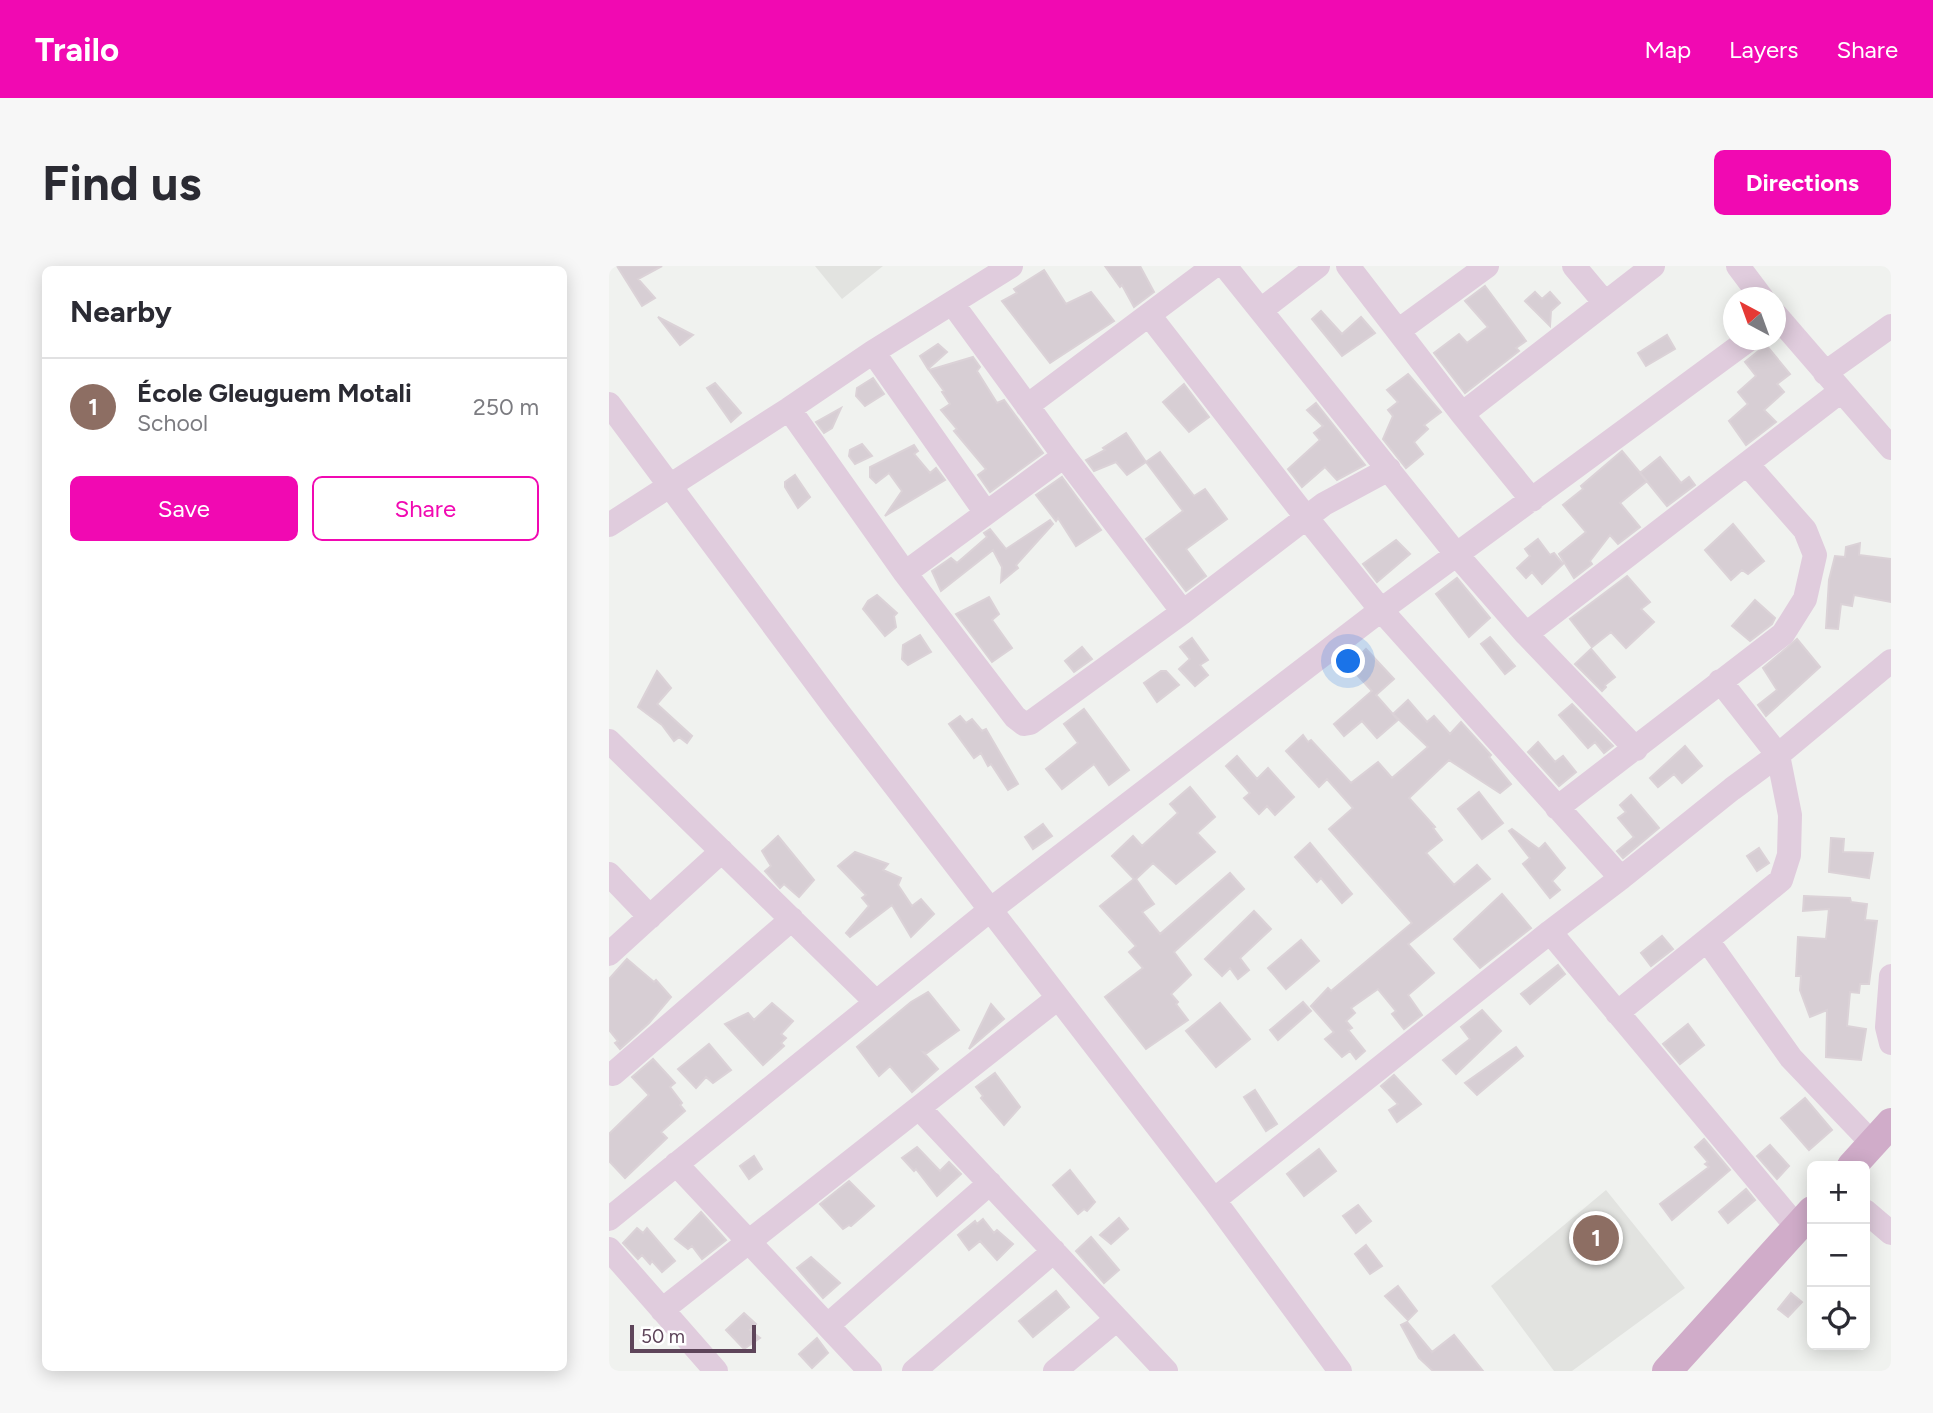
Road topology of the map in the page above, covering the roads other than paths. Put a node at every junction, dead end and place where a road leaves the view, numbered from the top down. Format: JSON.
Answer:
{"nodes":[{"id":1,"x":1011,"y":266,"type":"edge"},
{"id":2,"x":1214,"y":266,"type":"edge"},
{"id":3,"x":1226,"y":266,"type":"edge"},
{"id":4,"x":1318,"y":266,"type":"edge"},
{"id":5,"x":1348,"y":266,"type":"edge"},
{"id":6,"x":1487,"y":266,"type":"edge"},
{"id":7,"x":1574,"y":266,"type":"edge"},
{"id":8,"x":1653,"y":266,"type":"edge"},
{"id":9,"x":1738,"y":266,"type":"edge"},
{"id":10,"x":1754,"y":287,"type":"edge"},
{"id":11,"x":953,"y":303,"type":"junction"},
{"id":12,"x":1605,"y":303,"type":"junction"},
{"id":13,"x":1261,"y":310,"type":"junction"},
{"id":14,"x":1149,"y":314,"type":"junction"},
{"id":15,"x":1891,"y":326,"type":"edge"},
{"id":16,"x":1786,"y":329,"type":"edge"},
{"id":17,"x":1398,"y":331,"type":"junction"},
{"id":18,"x":1734,"y":350,"type":"edge"},
{"id":19,"x":873,"y":352,"type":"junction"},
{"id":20,"x":1833,"y":382,"type":"junction"},
{"id":21,"x":609,"y":404,"type":"edge"},
{"id":22,"x":1027,"y":406,"type":"junction"},
{"id":23,"x":789,"y":409,"type":"junction"},
{"id":24,"x":1462,"y":414,"type":"junction"},
{"id":25,"x":1891,"y":448,"type":"edge"},
{"id":26,"x":1064,"y":456,"type":"junction"},
{"id":27,"x":1747,"y":464,"type":"junction"},
{"id":28,"x":1389,"y":469,"type":"junction"},
{"id":29,"x":669,"y":487,"type":"junction"},
{"id":30,"x":1532,"y":500,"type":"junction"},
{"id":31,"x":986,"y":513,"type":"junction"},
{"id":32,"x":1306,"y":517,"type":"junction"},
{"id":33,"x":609,"y":525,"type":"edge"},
{"id":34,"x":1457,"y":555,"type":"junction"},
{"id":35,"x":905,"y":573,"type":"junction"},
{"id":36,"x":1381,"y":610,"type":"junction"},
{"id":37,"x":1182,"y":612,"type":"junction"},
{"id":38,"x":1526,"y":634,"type":"junction"},
{"id":39,"x":1891,"y":661,"type":"edge"},
{"id":40,"x":1720,"y":681,"type":"junction"},
{"id":41,"x":609,"y":741,"type":"edge"},
{"id":42,"x":1636,"y":749,"type":"junction"},
{"id":43,"x":1778,"y":755,"type":"junction"},
{"id":44,"x":1557,"y":808,"type":"junction"},
{"id":45,"x":722,"y":851,"type":"junction"},
{"id":46,"x":609,"y":874,"type":"edge"},
{"id":47,"x":1621,"y":878,"type":"junction"},
{"id":48,"x":990,"y":909,"type":"junction"},
{"id":49,"x":650,"y":917,"type":"junction"},
{"id":50,"x":792,"y":919,"type":"junction"},
{"id":51,"x":1550,"y":932,"type":"junction"},
{"id":52,"x":1707,"y":940,"type":"junction"},
{"id":53,"x":609,"y":954,"type":"edge"},
{"id":54,"x":1891,"y":976,"type":"edge"},
{"id":55,"x":1058,"y":998,"type":"junction"},
{"id":56,"x":876,"y":1002,"type":"junction"},
{"id":57,"x":1617,"y":1013,"type":"junction"},
{"id":58,"x":1891,"y":1043,"type":"edge"},
{"id":59,"x":610,"y":1074,"type":"edge"},
{"id":60,"x":919,"y":1108,"type":"junction"},
{"id":61,"x":1882,"y":1133,"type":"edge"},
{"id":62,"x":1857,"y":1161,"type":"edge"},
{"id":63,"x":676,"y":1164,"type":"junction"},
{"id":64,"x":990,"y":1183,"type":"junction"},
{"id":65,"x":1214,"y":1200,"type":"junction"},
{"id":66,"x":1870,"y":1215,"type":"edge"},
{"id":67,"x":609,"y":1219,"type":"edge"},
{"id":68,"x":1805,"y":1219,"type":"edge"},
{"id":69,"x":1891,"y":1233,"type":"edge"},
{"id":70,"x":748,"y":1242,"type":"junction"},
{"id":71,"x":609,"y":1249,"type":"edge"},
{"id":72,"x":1053,"y":1251,"type":"junction"},
{"id":73,"x":662,"y":1310,"type":"junction"},
{"id":74,"x":1117,"y":1319,"type":"junction"},
{"id":75,"x":828,"y":1325,"type":"junction"},
{"id":76,"x":716,"y":1371,"type":"edge"},
{"id":77,"x":870,"y":1371,"type":"edge"},
{"id":78,"x":914,"y":1371,"type":"edge"},
{"id":79,"x":1055,"y":1371,"type":"edge"},
{"id":80,"x":1166,"y":1371,"type":"edge"},
{"id":81,"x":1340,"y":1371,"type":"edge"},
{"id":82,"x":1667,"y":1371,"type":"edge"}],
"edges":[{"from":1,"to":11,"type":"street"},
{"from":2,"to":14,"type":"street"},
{"from":3,"to":13,"type":"street"},
{"from":4,"to":13,"type":"street"},
{"from":5,"to":17,"type":"street"},
{"from":6,"to":17,"type":"street"},
{"from":7,"to":12,"type":"street"},
{"from":8,"to":12,"type":"street"},
{"from":9,"to":10,"type":"street"},
{"from":11,"to":19,"type":"street"},
{"from":11,"to":22,"type":"street"},
{"from":12,"to":24,"type":"street"},
{"from":13,"to":28,"type":"street"},
{"from":14,"to":22,"type":"street"},
{"from":14,"to":32,"type":"street"},
{"from":15,"to":20,"type":"street"},
{"from":16,"to":20,"type":"street"},
{"from":17,"to":24,"type":"street"},
{"from":18,"to":30,"type":"street"},
{"from":19,"to":23,"type":"street"},
{"from":19,"to":31,"type":"street"},
{"from":20,"to":25,"type":"street"},
{"from":20,"to":27,"type":"street"},
{"from":21,"to":29,"type":"street"},
{"from":22,"to":26,"type":"street"},
{"from":23,"to":29,"type":"street"},
{"from":23,"to":35,"type":"street"},
{"from":24,"to":30,"type":"street"},
{"from":26,"to":31,"type":"street"},
{"from":26,"to":37,"type":"street"},
{"from":27,"to":38,"type":"street"},
{"from":27,"to":40,"type":"street"},
{"from":28,"to":32,"type":"street"},
{"from":28,"to":34,"type":"street"},
{"from":29,"to":33,"type":"street"},
{"from":29,"to":48,"type":"street"},
{"from":30,"to":34,"type":"street"},
{"from":31,"to":35,"type":"street"},
{"from":32,"to":36,"type":"street"},
{"from":32,"to":37,"type":"street"},
{"from":34,"to":36,"type":"street"},
{"from":34,"to":38,"type":"street"},
{"from":35,"to":37,"type":"street"},
{"from":36,"to":44,"type":"street"},
{"from":36,"to":48,"type":"street"},
{"from":38,"to":42,"type":"street"},
{"from":39,"to":43,"type":"street"},
{"from":40,"to":42,"type":"street"},
{"from":40,"to":43,"type":"street"},
{"from":41,"to":45,"type":"street"},
{"from":42,"to":44,"type":"street"},
{"from":43,"to":47,"type":"street"},
{"from":43,"to":52,"type":"street"},
{"from":44,"to":47,"type":"street"},
{"from":45,"to":49,"type":"street"},
{"from":45,"to":50,"type":"street"},
{"from":46,"to":49,"type":"street"},
{"from":47,"to":51,"type":"street"},
{"from":48,"to":55,"type":"street"},
{"from":48,"to":56,"type":"street"},
{"from":49,"to":53,"type":"street"},
{"from":50,"to":56,"type":"street"},
{"from":50,"to":59,"type":"street"},
{"from":51,"to":57,"type":"street"},
{"from":51,"to":65,"type":"street"},
{"from":52,"to":57,"type":"street"},
{"from":52,"to":61,"type":"street"},
{"from":54,"to":58,"type":"street"},
{"from":55,"to":60,"type":"street"},
{"from":55,"to":65,"type":"street"},
{"from":56,"to":63,"type":"street"},
{"from":57,"to":68,"type":"street"},
{"from":60,"to":64,"type":"street"},
{"from":60,"to":70,"type":"street"},
{"from":61,"to":62,"type":"main road"},
{"from":63,"to":67,"type":"street"},
{"from":63,"to":70,"type":"street"},
{"from":64,"to":72,"type":"street"},
{"from":64,"to":75,"type":"street"},
{"from":65,"to":81,"type":"street"},
{"from":66,"to":69,"type":"street"},
{"from":68,"to":82,"type":"main road"},
{"from":70,"to":73,"type":"street"},
{"from":70,"to":75,"type":"street"},
{"from":71,"to":73,"type":"street"},
{"from":72,"to":74,"type":"street"},
{"from":72,"to":78,"type":"street"},
{"from":73,"to":76,"type":"street"},
{"from":74,"to":79,"type":"street"},
{"from":74,"to":80,"type":"street"},
{"from":75,"to":77,"type":"street"}]}
